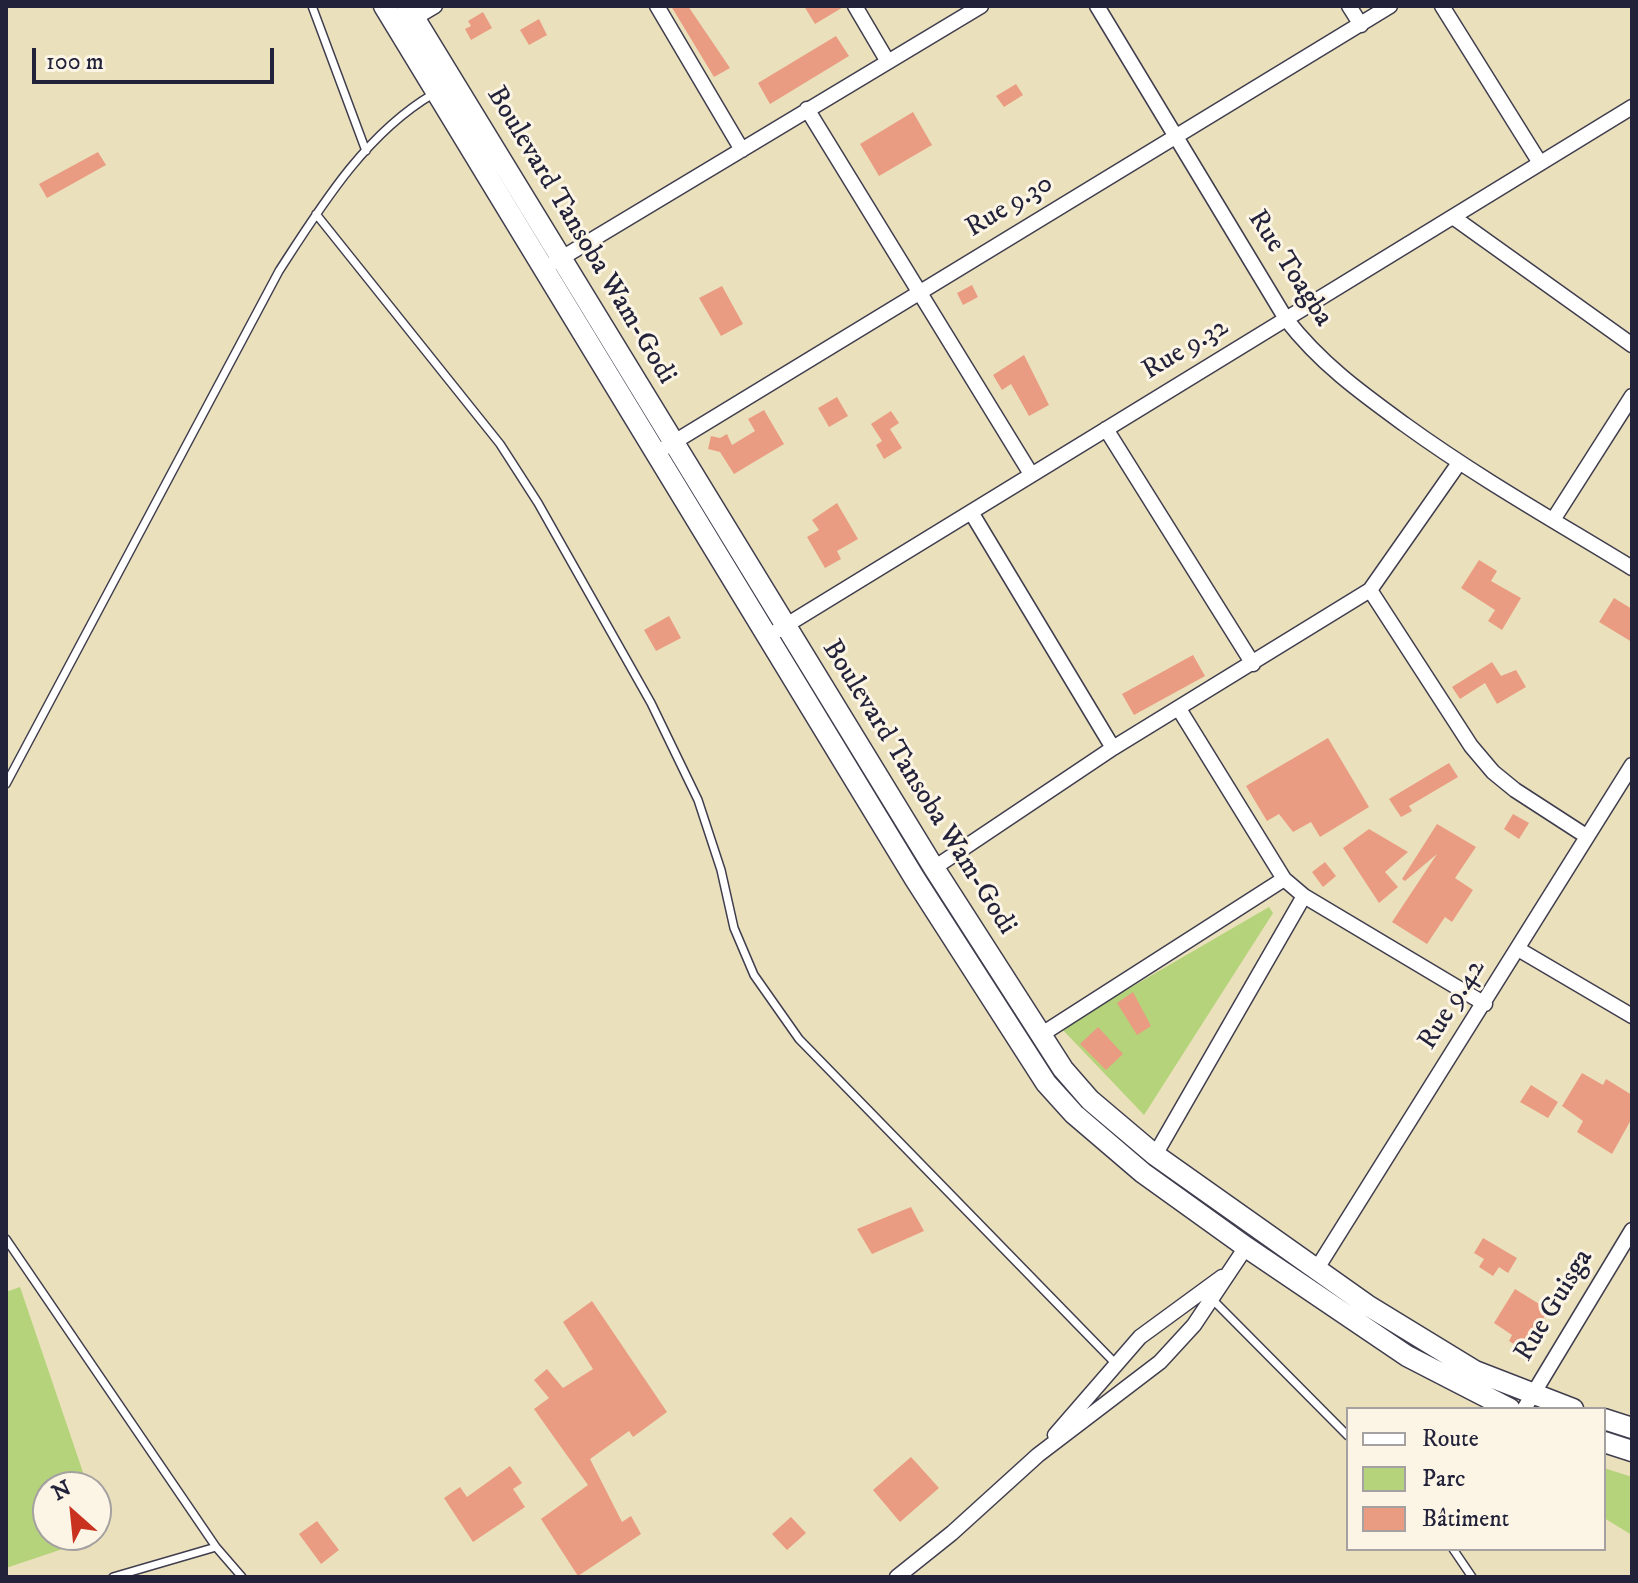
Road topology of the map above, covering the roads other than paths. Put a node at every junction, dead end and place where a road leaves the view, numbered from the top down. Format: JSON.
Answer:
{"nodes":[{"id":1,"x":312,"y":6,"type":"edge"},
{"id":2,"x":384,"y":6,"type":"edge"},
{"id":3,"x":435,"y":6,"type":"edge"},
{"id":4,"x":657,"y":6,"type":"edge"},
{"id":5,"x":855,"y":6,"type":"edge"},
{"id":6,"x":981,"y":6,"type":"edge"},
{"id":7,"x":1097,"y":6,"type":"edge"},
{"id":8,"x":1349,"y":6,"type":"edge"},
{"id":9,"x":1390,"y":6,"type":"edge"},
{"id":10,"x":1442,"y":6,"type":"edge"},
{"id":11,"x":406,"y":17,"type":"edge"},
{"id":12,"x":1361,"y":25,"type":"junction"},
{"id":13,"x":888,"y":62,"type":"junction"},
{"id":14,"x":438,"y":91,"type":"junction"},
{"id":15,"x":1632,"y":107,"type":"edge"},
{"id":16,"x":807,"y":109,"type":"junction"},
{"id":17,"x":1176,"y":137,"type":"junction"},
{"id":18,"x":742,"y":150,"type":"junction"},
{"id":19,"x":366,"y":151,"type":"junction"},
{"id":20,"x":1540,"y":163,"type":"junction"},
{"id":21,"x":316,"y":214,"type":"junction"},
{"id":22,"x":1453,"y":217,"type":"junction"},
{"id":23,"x":552,"y":263,"type":"junction"},
{"id":24,"x":919,"y":292,"type":"junction"},
{"id":25,"x":1286,"y":319,"type":"junction"},
{"id":26,"x":1632,"y":345,"type":"edge"},
{"id":27,"x":1632,"y":396,"type":"edge"},
{"id":28,"x":1106,"y":429,"type":"junction"},
{"id":29,"x":664,"y":448,"type":"junction"},
{"id":30,"x":1459,"y":463,"type":"junction"},
{"id":31,"x":1031,"y":474,"type":"junction"},
{"id":32,"x":971,"y":512,"type":"junction"},
{"id":33,"x":1553,"y":520,"type":"junction"},
{"id":34,"x":1632,"y":568,"type":"edge"},
{"id":35,"x":1370,"y":590,"type":"junction"},
{"id":36,"x":785,"y":625,"type":"junction"},
{"id":37,"x":767,"y":637,"type":"junction"},
{"id":38,"x":1253,"y":664,"type":"junction"},
{"id":39,"x":1179,"y":709,"type":"junction"},
{"id":40,"x":1113,"y":748,"type":"junction"},
{"id":41,"x":1632,"y":765,"type":"edge"},
{"id":42,"x":6,"y":784,"type":"edge"},
{"id":43,"x":1586,"y":836,"type":"junction"},
{"id":44,"x":934,"y":868,"type":"junction"},
{"id":45,"x":1284,"y":879,"type":"junction"},
{"id":46,"x":1304,"y":896,"type":"junction"},
{"id":47,"x":1518,"y":949,"type":"junction"},
{"id":48,"x":1485,"y":1004,"type":"junction"},
{"id":49,"x":1632,"y":1016,"type":"edge"},
{"id":50,"x":1039,"y":1036,"type":"junction"},
{"id":51,"x":1155,"y":1155,"type":"junction"},
{"id":52,"x":1632,"y":1230,"type":"edge"},
{"id":53,"x":6,"y":1239,"type":"edge"},
{"id":54,"x":1246,"y":1247,"type":"junction"},
{"id":55,"x":1316,"y":1270,"type":"junction"},
{"id":56,"x":1208,"y":1295,"type":"junction"},
{"id":57,"x":1114,"y":1362,"type":"junction"},
{"id":58,"x":1528,"y":1402,"type":"edge"},
{"id":59,"x":1506,"y":1407,"type":"edge"},
{"id":60,"x":1560,"y":1407,"type":"edge"},
{"id":61,"x":1606,"y":1420,"type":"edge"},
{"id":62,"x":1632,"y":1428,"type":"edge"},
{"id":63,"x":1346,"y":1434,"type":"edge"},
{"id":64,"x":1606,"y":1443,"type":"edge"},
{"id":65,"x":1632,"y":1451,"type":"edge"},
{"id":66,"x":1038,"y":1455,"type":"junction"},
{"id":67,"x":216,"y":1547,"type":"junction"},
{"id":68,"x":1454,"y":1551,"type":"edge"},
{"id":69,"x":113,"y":1577,"type":"edge"},
{"id":70,"x":242,"y":1577,"type":"edge"},
{"id":71,"x":897,"y":1577,"type":"edge"},
{"id":72,"x":1472,"y":1577,"type":"edge"}],
"edges":[{"from":1,"to":19,"type":"lane"},
{"from":2,"to":11,"type":"main road","name":"Boulevard Tansoba Wam-Godi"},
{"from":3,"to":11,"type":"street"},
{"from":4,"to":18,"type":"street"},
{"from":5,"to":13,"type":"street"},
{"from":6,"to":13,"type":"street"},
{"from":7,"to":17,"type":"street","name":"Rue Toagba"},
{"from":8,"to":12,"type":"street"},
{"from":9,"to":12,"type":"street","name":"Rue 9.30"},
{"from":10,"to":20,"type":"street"},
{"from":11,"to":14,"type":"main road","name":"Boulevard Tansoba Wam-Godi"},
{"from":11,"to":23,"type":"main road","name":"Boulevard Tansoba Wam-Godi"},
{"from":12,"to":17,"type":"street","name":"Rue 9.30"},
{"from":13,"to":16,"type":"street"},
{"from":14,"to":19,"type":"lane"},
{"from":14,"to":23,"type":"main road","name":"Boulevard Tansoba Wam-Godi"},
{"from":15,"to":20,"type":"street","name":"Rue 9.32"},
{"from":16,"to":18,"type":"street"},
{"from":16,"to":24,"type":"street"},
{"from":17,"to":24,"type":"street","name":"Rue 9.30"},
{"from":17,"to":25,"type":"street","name":"Rue Toagba"},
{"from":18,"to":23,"type":"street"},
{"from":19,"to":21,"type":"lane"},
{"from":20,"to":22,"type":"street","name":"Rue 9.32"},
{"from":21,"to":42,"type":"lane"},
{"from":21,"to":57,"type":"lane"},
{"from":22,"to":25,"type":"street","name":"Rue 9.32"},
{"from":22,"to":26,"type":"street"},
{"from":23,"to":29,"type":"main road","name":"Boulevard Tansoba Wam-Godi"},
{"from":24,"to":29,"type":"street","name":"Rue 9.30"},
{"from":24,"to":31,"type":"street"},
{"from":25,"to":28,"type":"street","name":"Rue 9.32"},
{"from":25,"to":30,"type":"street","name":"Rue Toagba"},
{"from":27,"to":33,"type":"street"},
{"from":28,"to":31,"type":"street","name":"Rue 9.32"},
{"from":28,"to":38,"type":"street"},
{"from":29,"to":36,"type":"main road","name":"Boulevard Tansoba Wam-Godi"},
{"from":29,"to":37,"type":"main road","name":"Boulevard Tansoba Wam-Godi"},
{"from":30,"to":33,"type":"street","name":"Rue Toagba"},
{"from":30,"to":35,"type":"street"},
{"from":31,"to":32,"type":"street","name":"Rue 9.32"},
{"from":32,"to":36,"type":"street","name":"Rue 9.32"},
{"from":32,"to":40,"type":"street"},
{"from":33,"to":34,"type":"street","name":"Rue Toagba"},
{"from":35,"to":38,"type":"street"},
{"from":35,"to":43,"type":"street"},
{"from":36,"to":37,"type":"street","name":"Rue 9.32"},
{"from":36,"to":44,"type":"main road","name":"Boulevard Tansoba Wam-Godi"},
{"from":37,"to":54,"type":"main road","name":"Boulevard Tansoba Wam-Godi"},
{"from":38,"to":39,"type":"street"},
{"from":39,"to":40,"type":"street"},
{"from":39,"to":45,"type":"street"},
{"from":40,"to":44,"type":"street"},
{"from":41,"to":43,"type":"street","name":"Rue 9.42"},
{"from":43,"to":47,"type":"street","name":"Rue 9.42"},
{"from":44,"to":50,"type":"main road","name":"Boulevard Tansoba Wam-Godi"},
{"from":45,"to":46,"type":"street"},
{"from":45,"to":50,"type":"street"},
{"from":46,"to":48,"type":"street"},
{"from":46,"to":51,"type":"street"},
{"from":47,"to":48,"type":"street","name":"Rue 9.42"},
{"from":47,"to":49,"type":"street"},
{"from":48,"to":55,"type":"street","name":"Rue 9.42"},
{"from":50,"to":51,"type":"main road","name":"Boulevard Tansoba Wam-Godi"},
{"from":51,"to":55,"type":"main road","name":"Boulevard Tansoba Wam-Godi"},
{"from":52,"to":58,"type":"street","name":"Rue Guisga"},
{"from":53,"to":67,"type":"lane"},
{"from":54,"to":56,"type":"street"},
{"from":54,"to":59,"type":"main road","name":"Boulevard Tansoba Wam-Godi"},
{"from":55,"to":58,"type":"main road","name":"Boulevard Tansoba Wam-Godi"},
{"from":56,"to":57,"type":"street"},
{"from":56,"to":63,"type":"lane"},
{"from":56,"to":66,"type":"street"},
{"from":57,"to":66,"type":"street"},
{"from":58,"to":60,"type":"main road","name":"Boulevard Tansoba Wam-Godi"},
{"from":61,"to":62,"type":"main road"},
{"from":64,"to":65,"type":"main road"},
{"from":66,"to":71,"type":"street"},
{"from":67,"to":69,"type":"lane"},
{"from":67,"to":70,"type":"lane"},
{"from":68,"to":72,"type":"lane"}]}
